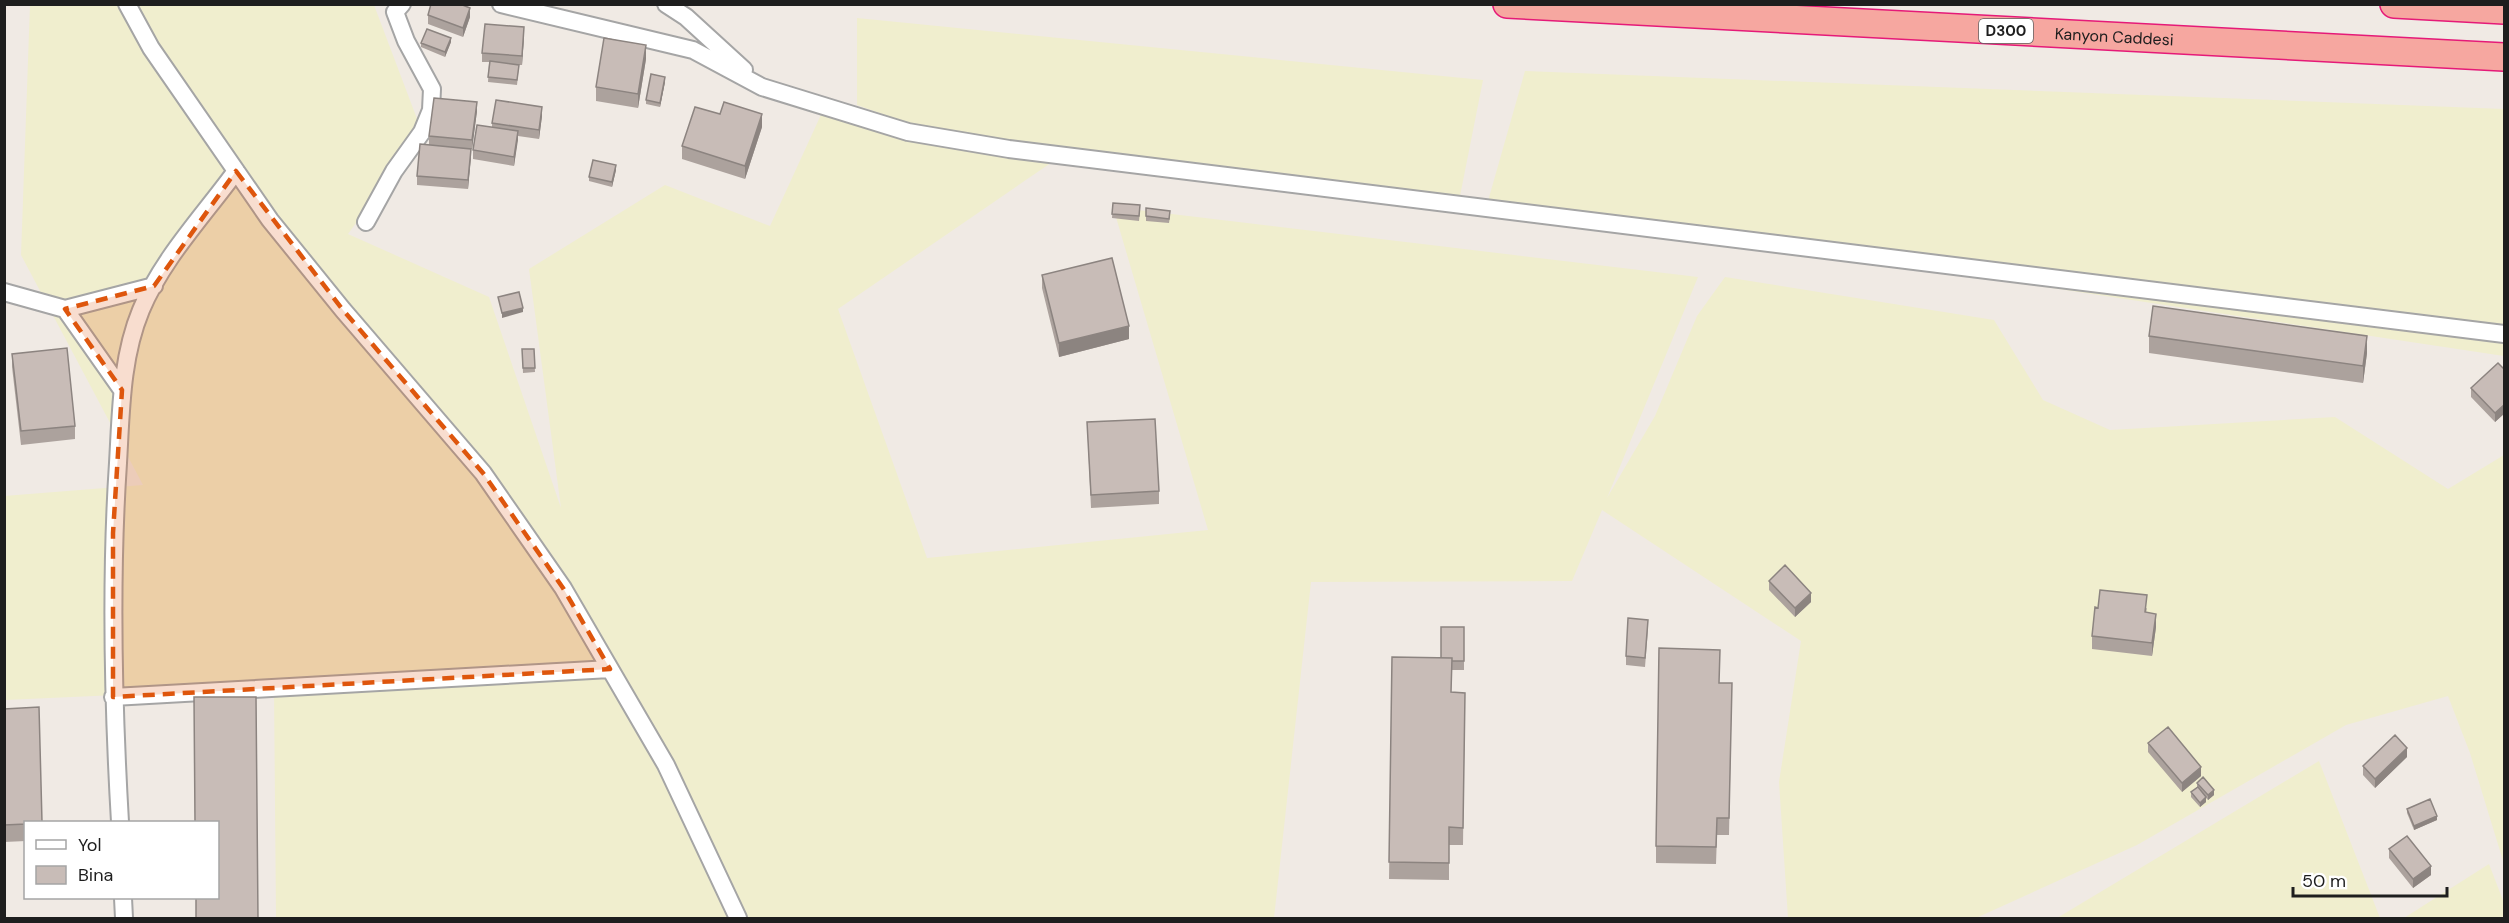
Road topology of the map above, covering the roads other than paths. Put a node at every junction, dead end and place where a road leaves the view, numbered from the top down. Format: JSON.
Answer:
{"nodes":[{"id":1,"x":127,"y":4,"type":"edge"},
{"id":2,"x":402,"y":4,"type":"edge"},
{"id":3,"x":501,"y":4,"type":"edge"},
{"id":4,"x":666,"y":4,"type":"edge"},
{"id":5,"x":1507,"y":4,"type":"edge"},
{"id":6,"x":2394,"y":4,"type":"edge"},
{"id":7,"x":2505,"y":10,"type":"edge"},
{"id":8,"x":2505,"y":57,"type":"edge"},
{"id":9,"x":762,"y":87,"type":"junction"},
{"id":10,"x":236,"y":171,"type":"junction"},
{"id":11,"x":366,"y":222,"type":"dead end"},
{"id":12,"x":154,"y":286,"type":"junction"},
{"id":13,"x":4,"y":292,"type":"edge"},
{"id":14,"x":65,"y":309,"type":"junction"},
{"id":15,"x":2505,"y":334,"type":"edge"},
{"id":16,"x":122,"y":390,"type":"junction"},
{"id":17,"x":610,"y":669,"type":"junction"},
{"id":18,"x":113,"y":698,"type":"junction"},
{"id":19,"x":120,"y":821,"type":"edge"},
{"id":20,"x":123,"y":899,"type":"edge"},
{"id":21,"x":124,"y":918,"type":"edge"},
{"id":22,"x":738,"y":918,"type":"edge"}],
"edges":[{"from":1,"to":10,"type":"street"},
{"from":2,"to":11,"type":"street"},
{"from":3,"to":9,"type":"street"},
{"from":4,"to":9,"type":"street"},
{"from":5,"to":8,"type":"highway","name":"Kanyon Caddesi","number":"D300"},
{"from":6,"to":7,"type":"highway"},
{"from":9,"to":15,"type":"street"},
{"from":10,"to":12,"type":"street"},
{"from":10,"to":17,"type":"street"},
{"from":12,"to":14,"type":"street"},
{"from":12,"to":16,"type":"street"},
{"from":13,"to":14,"type":"street"},
{"from":14,"to":16,"type":"street"},
{"from":16,"to":18,"type":"street"},
{"from":17,"to":18,"type":"street"},
{"from":17,"to":22,"type":"street"},
{"from":18,"to":19,"type":"street"},
{"from":20,"to":21,"type":"street"}]}
